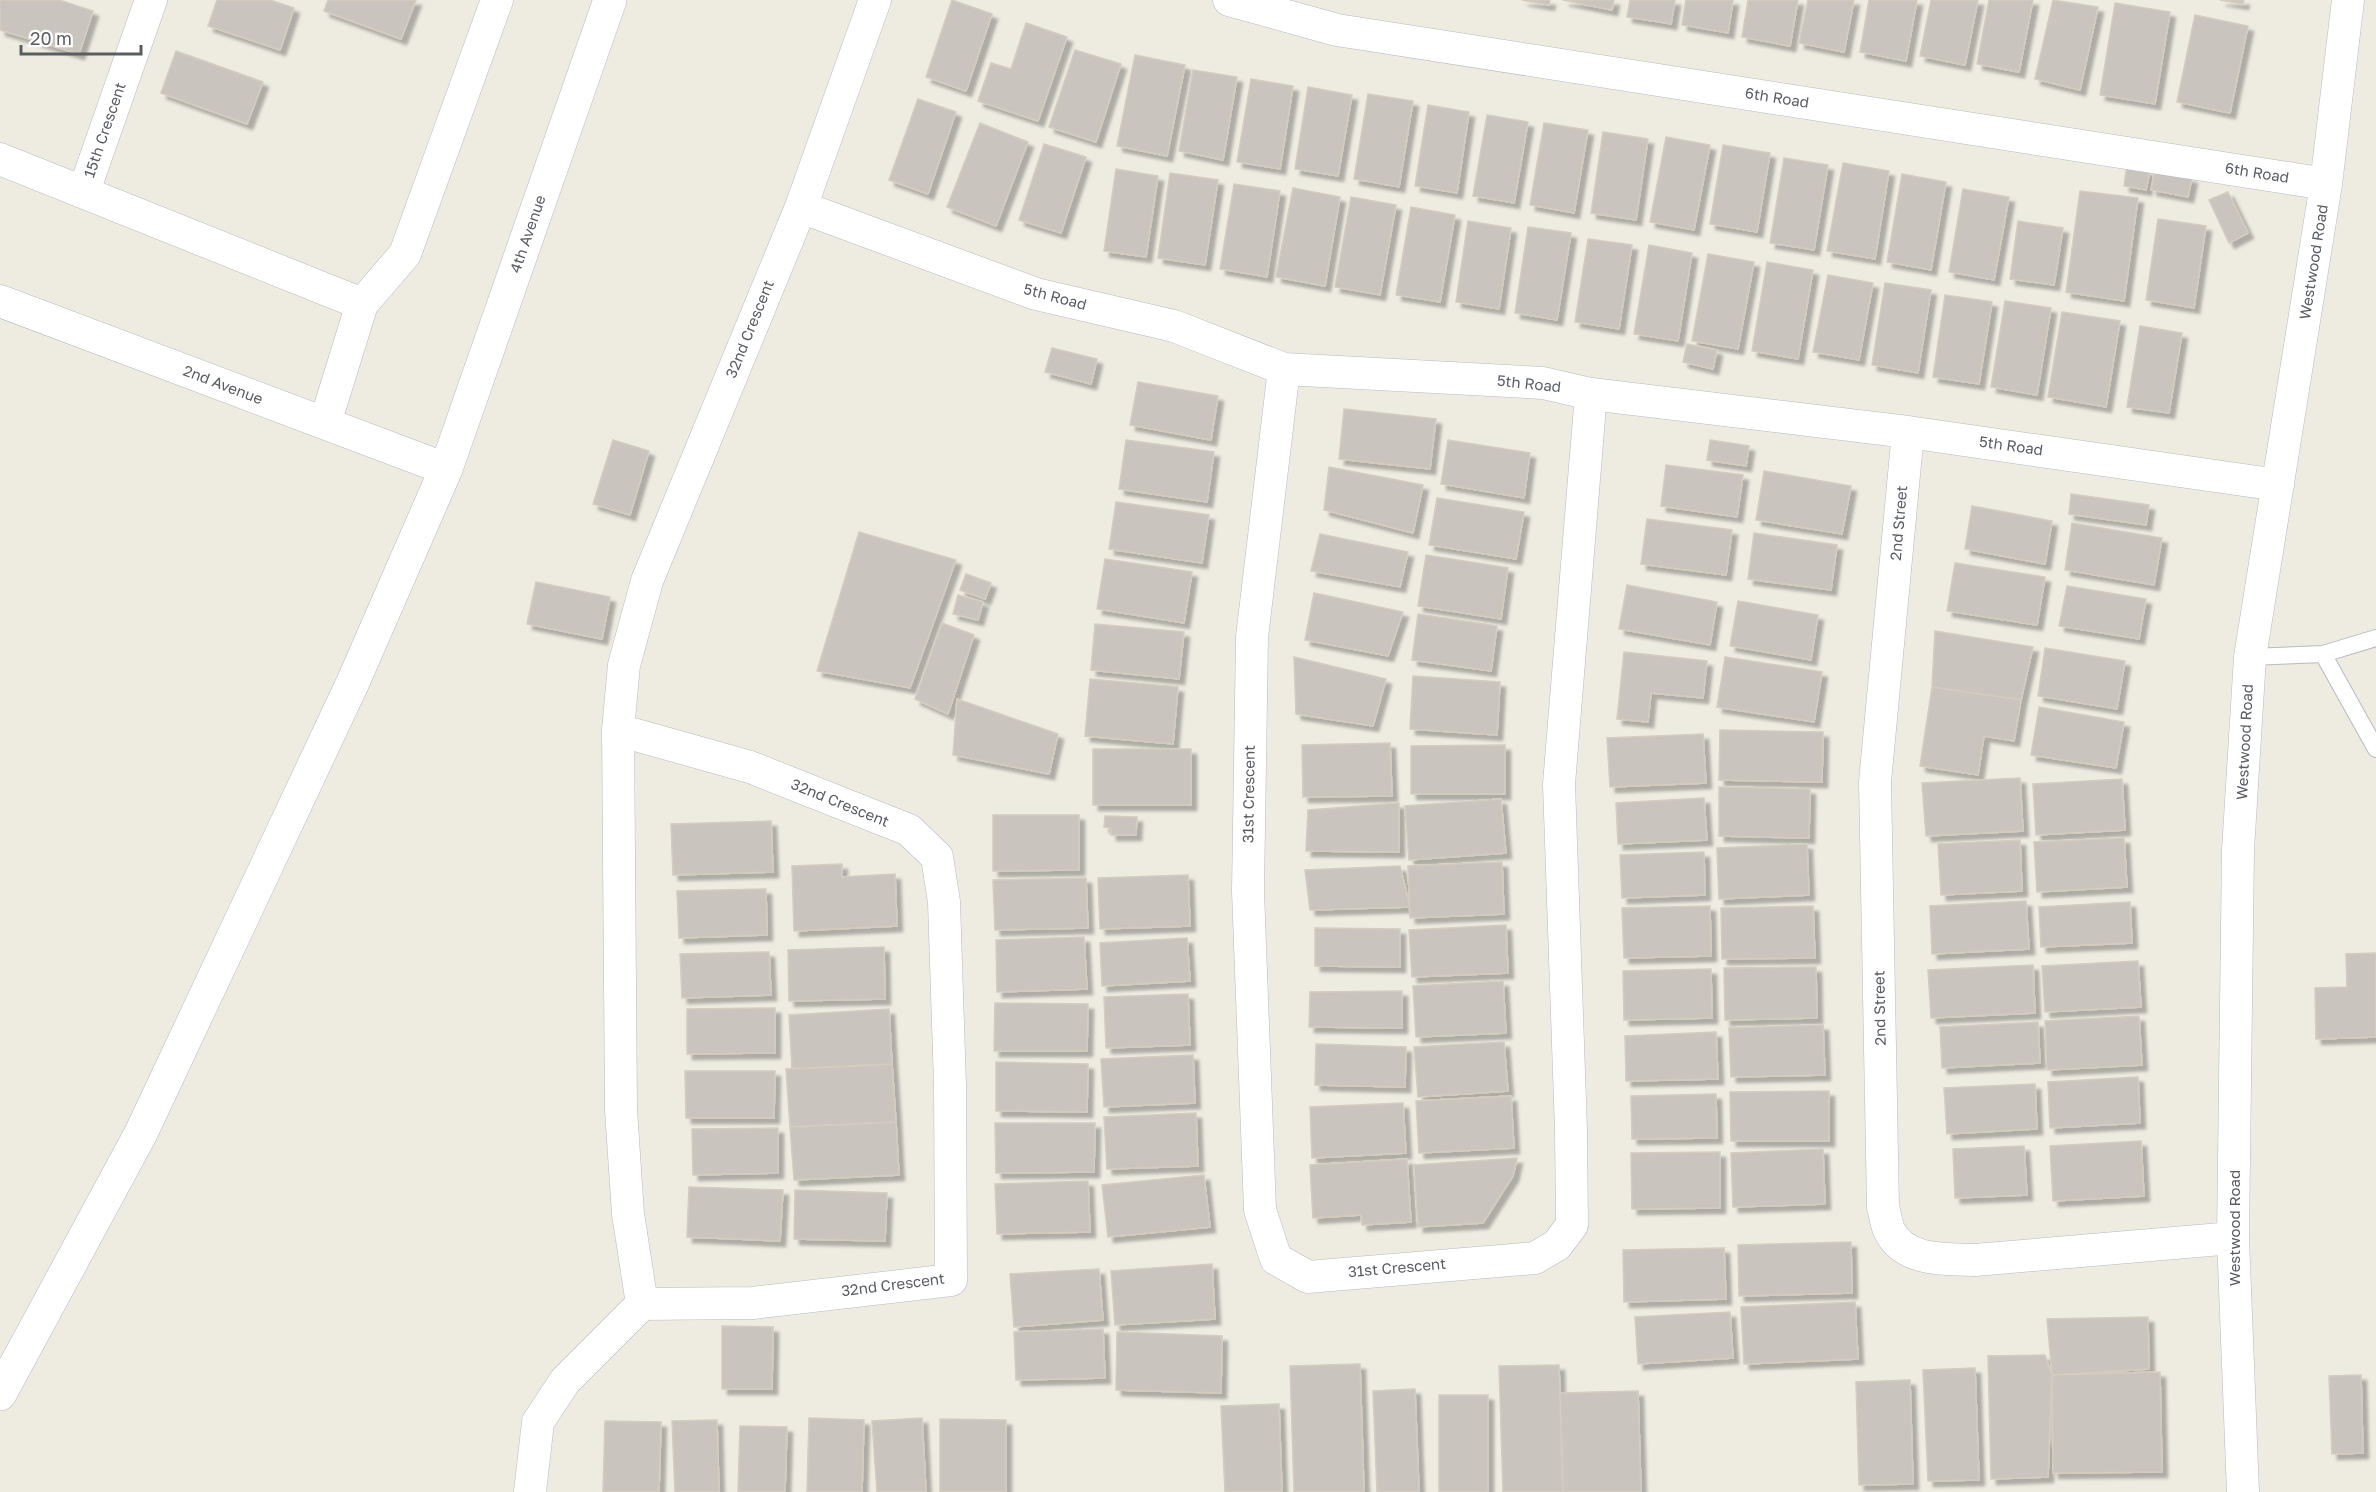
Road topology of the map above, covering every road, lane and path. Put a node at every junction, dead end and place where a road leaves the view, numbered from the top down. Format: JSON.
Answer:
{"nodes":[{"id":1,"x":151,"y":0,"type":"edge"},
{"id":2,"x":497,"y":0,"type":"edge"},
{"id":3,"x":610,"y":0,"type":"edge"},
{"id":4,"x":875,"y":0,"type":"edge"},
{"id":5,"x":1229,"y":0,"type":"edge"},
{"id":6,"x":2348,"y":0,"type":"edge"},
{"id":7,"x":0,"y":159,"type":"edge"},
{"id":8,"x":2326,"y":184,"type":"junction"},
{"id":9,"x":84,"y":191,"type":"junction"},
{"id":10,"x":801,"y":207,"type":"junction"},
{"id":11,"x":0,"y":301,"type":"edge"},
{"id":12,"x":362,"y":304,"type":"junction"},
{"id":13,"x":1284,"y":369,"type":"junction"},
{"id":14,"x":1591,"y":394,"type":"junction"},
{"id":15,"x":325,"y":423,"type":"junction"},
{"id":16,"x":1908,"y":432,"type":"junction"},
{"id":17,"x":446,"y":469,"type":"junction"},
{"id":18,"x":2278,"y":485,"type":"junction"},
{"id":19,"x":2376,"y":638,"type":"edge"},
{"id":20,"x":2322,"y":654,"type":"junction"},
{"id":21,"x":2250,"y":657,"type":"junction"},
{"id":22,"x":618,"y":730,"type":"junction"},
{"id":23,"x":2376,"y":749,"type":"edge"},
{"id":24,"x":2233,"y":1238,"type":"junction"},
{"id":25,"x":642,"y":1304,"type":"junction"},
{"id":26,"x":0,"y":1394,"type":"edge"},
{"id":27,"x":530,"y":1492,"type":"edge"},
{"id":28,"x":2243,"y":1492,"type":"edge"}],
"edges":[{"from":1,"to":9,"type":"street","name":"15th Crescent"},
{"from":2,"to":12,"type":"street"},
{"from":3,"to":17,"type":"street","name":"4th Avenue"},
{"from":4,"to":10,"type":"street","name":"32nd Crescent"},
{"from":5,"to":8,"type":"street","name":"6th Road"},
{"from":6,"to":8,"type":"street","name":"Westwood Road"},
{"from":7,"to":9,"type":"street"},
{"from":8,"to":18,"type":"street","name":"Westwood Road"},
{"from":9,"to":12,"type":"street"},
{"from":10,"to":13,"type":"street","name":"5th Road"},
{"from":10,"to":22,"type":"street","name":"32nd Crescent"},
{"from":11,"to":15,"type":"street","name":"2nd Avenue"},
{"from":12,"to":15,"type":"street"},
{"from":13,"to":14,"type":"street","name":"5th Road"},
{"from":13,"to":14,"type":"street","name":"31st Crescent"},
{"from":14,"to":16,"type":"street","name":"5th Road"},
{"from":15,"to":17,"type":"street","name":"2nd Avenue"},
{"from":16,"to":18,"type":"street","name":"5th Road"},
{"from":16,"to":24,"type":"street","name":"2nd Street"},
{"from":17,"to":26,"type":"street","name":"4th Avenue"},
{"from":18,"to":21,"type":"street","name":"Westwood Road"},
{"from":19,"to":20,"type":"lane"},
{"from":20,"to":21,"type":"lane"},
{"from":20,"to":23,"type":"lane"},
{"from":21,"to":24,"type":"street","name":"Westwood Road"},
{"from":22,"to":25,"type":"street","name":"32nd Crescent"},
{"from":22,"to":25,"type":"street","name":"32nd Crescent"},
{"from":24,"to":28,"type":"street","name":"Westwood Road"},
{"from":25,"to":27,"type":"street"}]}
